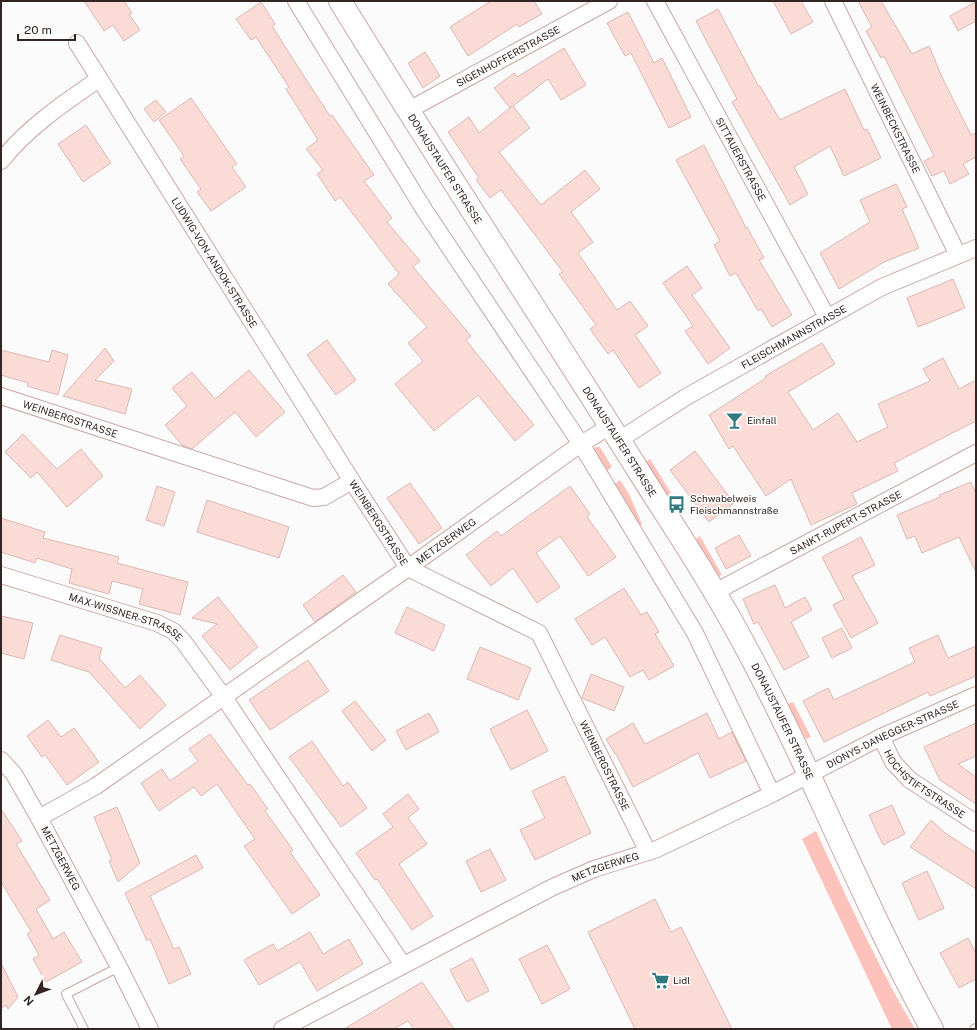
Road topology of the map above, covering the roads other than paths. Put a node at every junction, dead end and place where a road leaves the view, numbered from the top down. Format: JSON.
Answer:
{"nodes":[{"id":1,"x":296,"y":1,"type":"edge"},
{"id":2,"x":340,"y":1,"type":"edge"},
{"id":3,"x":609,"y":1,"type":"edge"},
{"id":4,"x":655,"y":1,"type":"edge"},
{"id":5,"x":833,"y":1,"type":"edge"},
{"id":6,"x":77,"y":43,"type":"dead end"},
{"id":7,"x":99,"y":79,"type":"junction"},
{"id":8,"x":407,"y":111,"type":"junction"},
{"id":9,"x":1,"y":161,"type":"edge"},
{"id":10,"x":976,"y":248,"type":"edge"},
{"id":11,"x":958,"y":255,"type":"junction"},
{"id":12,"x":827,"y":317,"type":"junction"},
{"id":13,"x":1,"y":396,"type":"edge"},
{"id":14,"x":615,"y":433,"type":"junction"},
{"id":15,"x":581,"y":444,"type":"junction"},
{"id":16,"x":976,"y":453,"type":"edge"},
{"id":17,"x":352,"y":481,"type":"junction"},
{"id":18,"x":408,"y":568,"type":"junction"},
{"id":19,"x":1,"y":575,"type":"edge"},
{"id":20,"x":715,"y":592,"type":"junction"},
{"id":21,"x":976,"y":695,"type":"edge"},
{"id":22,"x":223,"y":696,"type":"junction"},
{"id":23,"x":881,"y":737,"type":"junction"},
{"id":24,"x":1,"y":760,"type":"edge"},
{"id":25,"x":810,"y":774,"type":"junction"},
{"id":26,"x":772,"y":794,"type":"junction"},
{"id":27,"x":39,"y":818,"type":"junction"},
{"id":28,"x":976,"y":823,"type":"edge"},
{"id":29,"x":648,"y":852,"type":"junction"},
{"id":30,"x":403,"y":965,"type":"junction"},
{"id":31,"x":119,"y":967,"type":"junction"},
{"id":32,"x":84,"y":1029,"type":"edge"},
{"id":33,"x":150,"y":1029,"type":"edge"},
{"id":34,"x":282,"y":1029,"type":"edge"},
{"id":35,"x":932,"y":1029,"type":"edge"}],
"edges":[{"from":1,"to":15,"type":"street"},
{"from":2,"to":8,"type":"main road","name":"DONAUSTAUFER STRASSE"},
{"from":3,"to":8,"type":"street","name":"SIGENHOFFERSTRASSE"},
{"from":4,"to":12,"type":"street","name":"SITTAUERSTRASSE"},
{"from":5,"to":11,"type":"street","name":"WEINBECKSTRASSE"},
{"from":6,"to":7,"type":"street","name":"LUDWIG-VON-ANDOK-STRASSE"},
{"from":7,"to":9,"type":"street"},
{"from":7,"to":17,"type":"street","name":"LUDWIG-VON-ANDOK-STRASSE"},
{"from":8,"to":14,"type":"main road","name":"DONAUSTAUFER STRASSE"},
{"from":10,"to":11,"type":"street","name":"FLEISCHMANNSTRASSE"},
{"from":11,"to":12,"type":"street","name":"FLEISCHMANNSTRASSE"},
{"from":12,"to":14,"type":"street","name":"FLEISCHMANNSTRASSE"},
{"from":13,"to":17,"type":"street","name":"WEINBERGSTRASSE"},
{"from":14,"to":15,"type":"street","name":"METZGERWEG"},
{"from":14,"to":20,"type":"main road","name":"DONAUSTAUFER STRASSE"},
{"from":15,"to":18,"type":"street","name":"METZGERWEG"},
{"from":15,"to":26,"type":"street"},
{"from":16,"to":20,"type":"street","name":"SANKT-RUPERT-STRASSE"},
{"from":17,"to":18,"type":"street","name":"WEINBERGSTRASSE"},
{"from":18,"to":22,"type":"street","name":"METZGERWEG"},
{"from":18,"to":29,"type":"street","name":"WEINBERGSTRASSE"},
{"from":19,"to":22,"type":"street","name":"MAX-WISSNER-STRASSE"},
{"from":20,"to":25,"type":"main road","name":"DONAUSTAUFER STRASSE"},
{"from":21,"to":23,"type":"street","name":"DIONYS-DANEGGER-STRASSE"},
{"from":22,"to":27,"type":"street","name":"METZGERWEG"},
{"from":22,"to":30,"type":"street"},
{"from":23,"to":25,"type":"street","name":"DIONYS-DANEGGER-STRASSE"},
{"from":23,"to":28,"type":"street","name":"HOCHSTIFTSTRASSE"},
{"from":24,"to":27,"type":"street"},
{"from":25,"to":26,"type":"street","name":"METZGERWEG"},
{"from":25,"to":35,"type":"main road","name":"DONAUSTAUFER STRASSE"},
{"from":26,"to":29,"type":"street","name":"METZGERWEG"},
{"from":27,"to":31,"type":"street","name":"METZGERWEG"},
{"from":29,"to":30,"type":"street","name":"METZGERWEG"},
{"from":30,"to":34,"type":"street","name":"METZGERWEG"},
{"from":31,"to":32,"type":"lane"},
{"from":31,"to":33,"type":"street","name":"METZGERWEG"}]}
